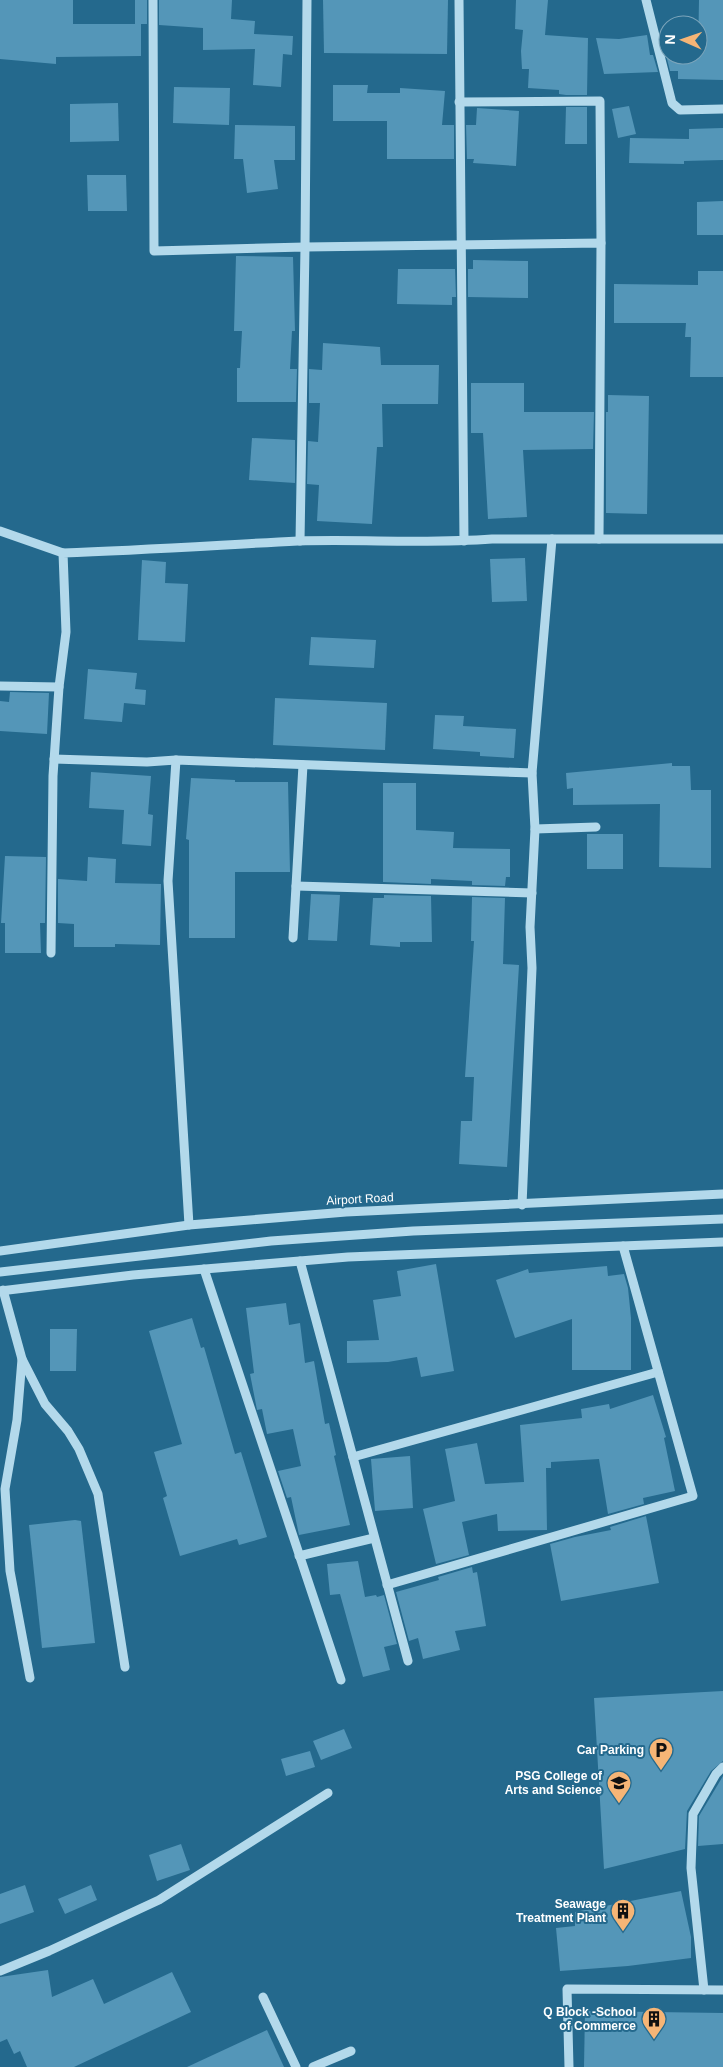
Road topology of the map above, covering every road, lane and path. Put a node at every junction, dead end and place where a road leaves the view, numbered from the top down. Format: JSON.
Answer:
{"nodes":[{"id":1,"x":153,"y":0,"type":"edge"},
{"id":2,"x":307,"y":0,"type":"edge"},
{"id":3,"x":459,"y":0,"type":"edge"},
{"id":4,"x":646,"y":0,"type":"edge"},
{"id":5,"x":459,"y":102,"type":"junction"},
{"id":6,"x":723,"y":109,"type":"edge"},
{"id":7,"x":601,"y":243,"type":"junction"},
{"id":8,"x":460,"y":244,"type":"junction"},
{"id":9,"x":305,"y":246,"type":"junction"},
{"id":10,"x":0,"y":531,"type":"edge"},
{"id":11,"x":552,"y":539,"type":"junction"},
{"id":12,"x":599,"y":539,"type":"junction"},
{"id":13,"x":723,"y":540,"type":"edge"},
{"id":14,"x":300,"y":541,"type":"junction"},
{"id":15,"x":464,"y":541,"type":"junction"},
{"id":16,"x":63,"y":553,"type":"junction"},
{"id":17,"x":0,"y":686,"type":"edge"},
{"id":18,"x":59,"y":687,"type":"junction"},
{"id":19,"x":54,"y":759,"type":"junction"},
{"id":20,"x":176,"y":760,"type":"junction"},
{"id":21,"x":303,"y":765,"type":"junction"},
{"id":22,"x":532,"y":773,"type":"junction"},
{"id":23,"x":596,"y":827,"type":"dead end"},
{"id":24,"x":535,"y":829,"type":"junction"},
{"id":25,"x":296,"y":886,"type":"junction"},
{"id":26,"x":532,"y":892,"type":"junction"},
{"id":27,"x":294,"y":938,"type":"dead end"},
{"id":28,"x":51,"y":953,"type":"dead end"},
{"id":29,"x":723,"y":1194,"type":"edge"},
{"id":30,"x":522,"y":1205,"type":"junction"},
{"id":31,"x":723,"y":1220,"type":"edge"},
{"id":32,"x":189,"y":1225,"type":"junction"},
{"id":33,"x":723,"y":1242,"type":"edge"},
{"id":34,"x":623,"y":1246,"type":"junction"},
{"id":35,"x":0,"y":1251,"type":"edge"},
{"id":36,"x":300,"y":1261,"type":"junction"},
{"id":37,"x":204,"y":1269,"type":"junction"},
{"id":38,"x":0,"y":1272,"type":"edge"},
{"id":39,"x":2,"y":1291,"type":"edge"},
{"id":40,"x":22,"y":1359,"type":"junction"},
{"id":41,"x":658,"y":1372,"type":"junction"},
{"id":42,"x":352,"y":1457,"type":"junction"},
{"id":43,"x":374,"y":1538,"type":"junction"},
{"id":44,"x":299,"y":1556,"type":"junction"},
{"id":45,"x":387,"y":1584,"type":"junction"},
{"id":46,"x":408,"y":1661,"type":"dead end"},
{"id":47,"x":125,"y":1667,"type":"dead end"},
{"id":48,"x":30,"y":1678,"type":"dead end"},
{"id":49,"x":340,"y":1680,"type":"dead end"},
{"id":50,"x":723,"y":1767,"type":"edge"},
{"id":51,"x":328,"y":1793,"type":"dead end"},
{"id":52,"x":0,"y":1971,"type":"edge"},
{"id":53,"x":704,"y":1990,"type":"junction"},
{"id":54,"x":723,"y":1990,"type":"edge"},
{"id":55,"x":263,"y":1998,"type":"dead end"},
{"id":56,"x":351,"y":2051,"type":"dead end"},
{"id":57,"x":296,"y":2067,"type":"edge"},
{"id":58,"x":313,"y":2067,"type":"edge"},
{"id":59,"x":569,"y":2067,"type":"edge"}],
"edges":[{"from":1,"to":9,"type":"street"},
{"from":2,"to":9,"type":"street"},
{"from":3,"to":5,"type":"street"},
{"from":4,"to":6,"type":"street"},
{"from":5,"to":7,"type":"street"},
{"from":5,"to":8,"type":"street"},
{"from":7,"to":8,"type":"street"},
{"from":7,"to":12,"type":"street"},
{"from":8,"to":9,"type":"street"},
{"from":8,"to":15,"type":"street"},
{"from":9,"to":14,"type":"street"},
{"from":10,"to":16,"type":"street"},
{"from":11,"to":12,"type":"street"},
{"from":11,"to":15,"type":"street"},
{"from":11,"to":22,"type":"street"},
{"from":12,"to":13,"type":"street"},
{"from":14,"to":15,"type":"street"},
{"from":14,"to":16,"type":"street"},
{"from":16,"to":18,"type":"street"},
{"from":17,"to":18,"type":"street"},
{"from":18,"to":19,"type":"street"},
{"from":19,"to":20,"type":"street"},
{"from":19,"to":28,"type":"street"},
{"from":20,"to":21,"type":"street"},
{"from":20,"to":32,"type":"street"},
{"from":21,"to":22,"type":"street"},
{"from":21,"to":25,"type":"street"},
{"from":22,"to":24,"type":"street"},
{"from":23,"to":24,"type":"street"},
{"from":24,"to":26,"type":"street"},
{"from":25,"to":26,"type":"street"},
{"from":25,"to":27,"type":"street"},
{"from":26,"to":30,"type":"street"},
{"from":29,"to":30,"type":"street","name":"Airport Road"},
{"from":30,"to":32,"type":"street","name":"Airport Road"},
{"from":31,"to":38,"type":"street"},
{"from":32,"to":35,"type":"street","name":"Airport Road"},
{"from":33,"to":34,"type":"street"},
{"from":34,"to":36,"type":"street"},
{"from":34,"to":41,"type":"street"},
{"from":36,"to":37,"type":"street"},
{"from":36,"to":42,"type":"street"},
{"from":37,"to":39,"type":"street"},
{"from":37,"to":44,"type":"street"},
{"from":39,"to":40,"type":"street"},
{"from":40,"to":47,"type":"street"},
{"from":40,"to":48,"type":"street"},
{"from":41,"to":42,"type":"street"},
{"from":41,"to":45,"type":"street"},
{"from":42,"to":43,"type":"street"},
{"from":43,"to":44,"type":"street"},
{"from":43,"to":45,"type":"street"},
{"from":44,"to":49,"type":"street"},
{"from":45,"to":46,"type":"street"},
{"from":50,"to":53,"type":"street"},
{"from":51,"to":52,"type":"street"},
{"from":53,"to":54,"type":"street"},
{"from":53,"to":59,"type":"street"},
{"from":55,"to":57,"type":"street"},
{"from":56,"to":58,"type":"street"}]}
